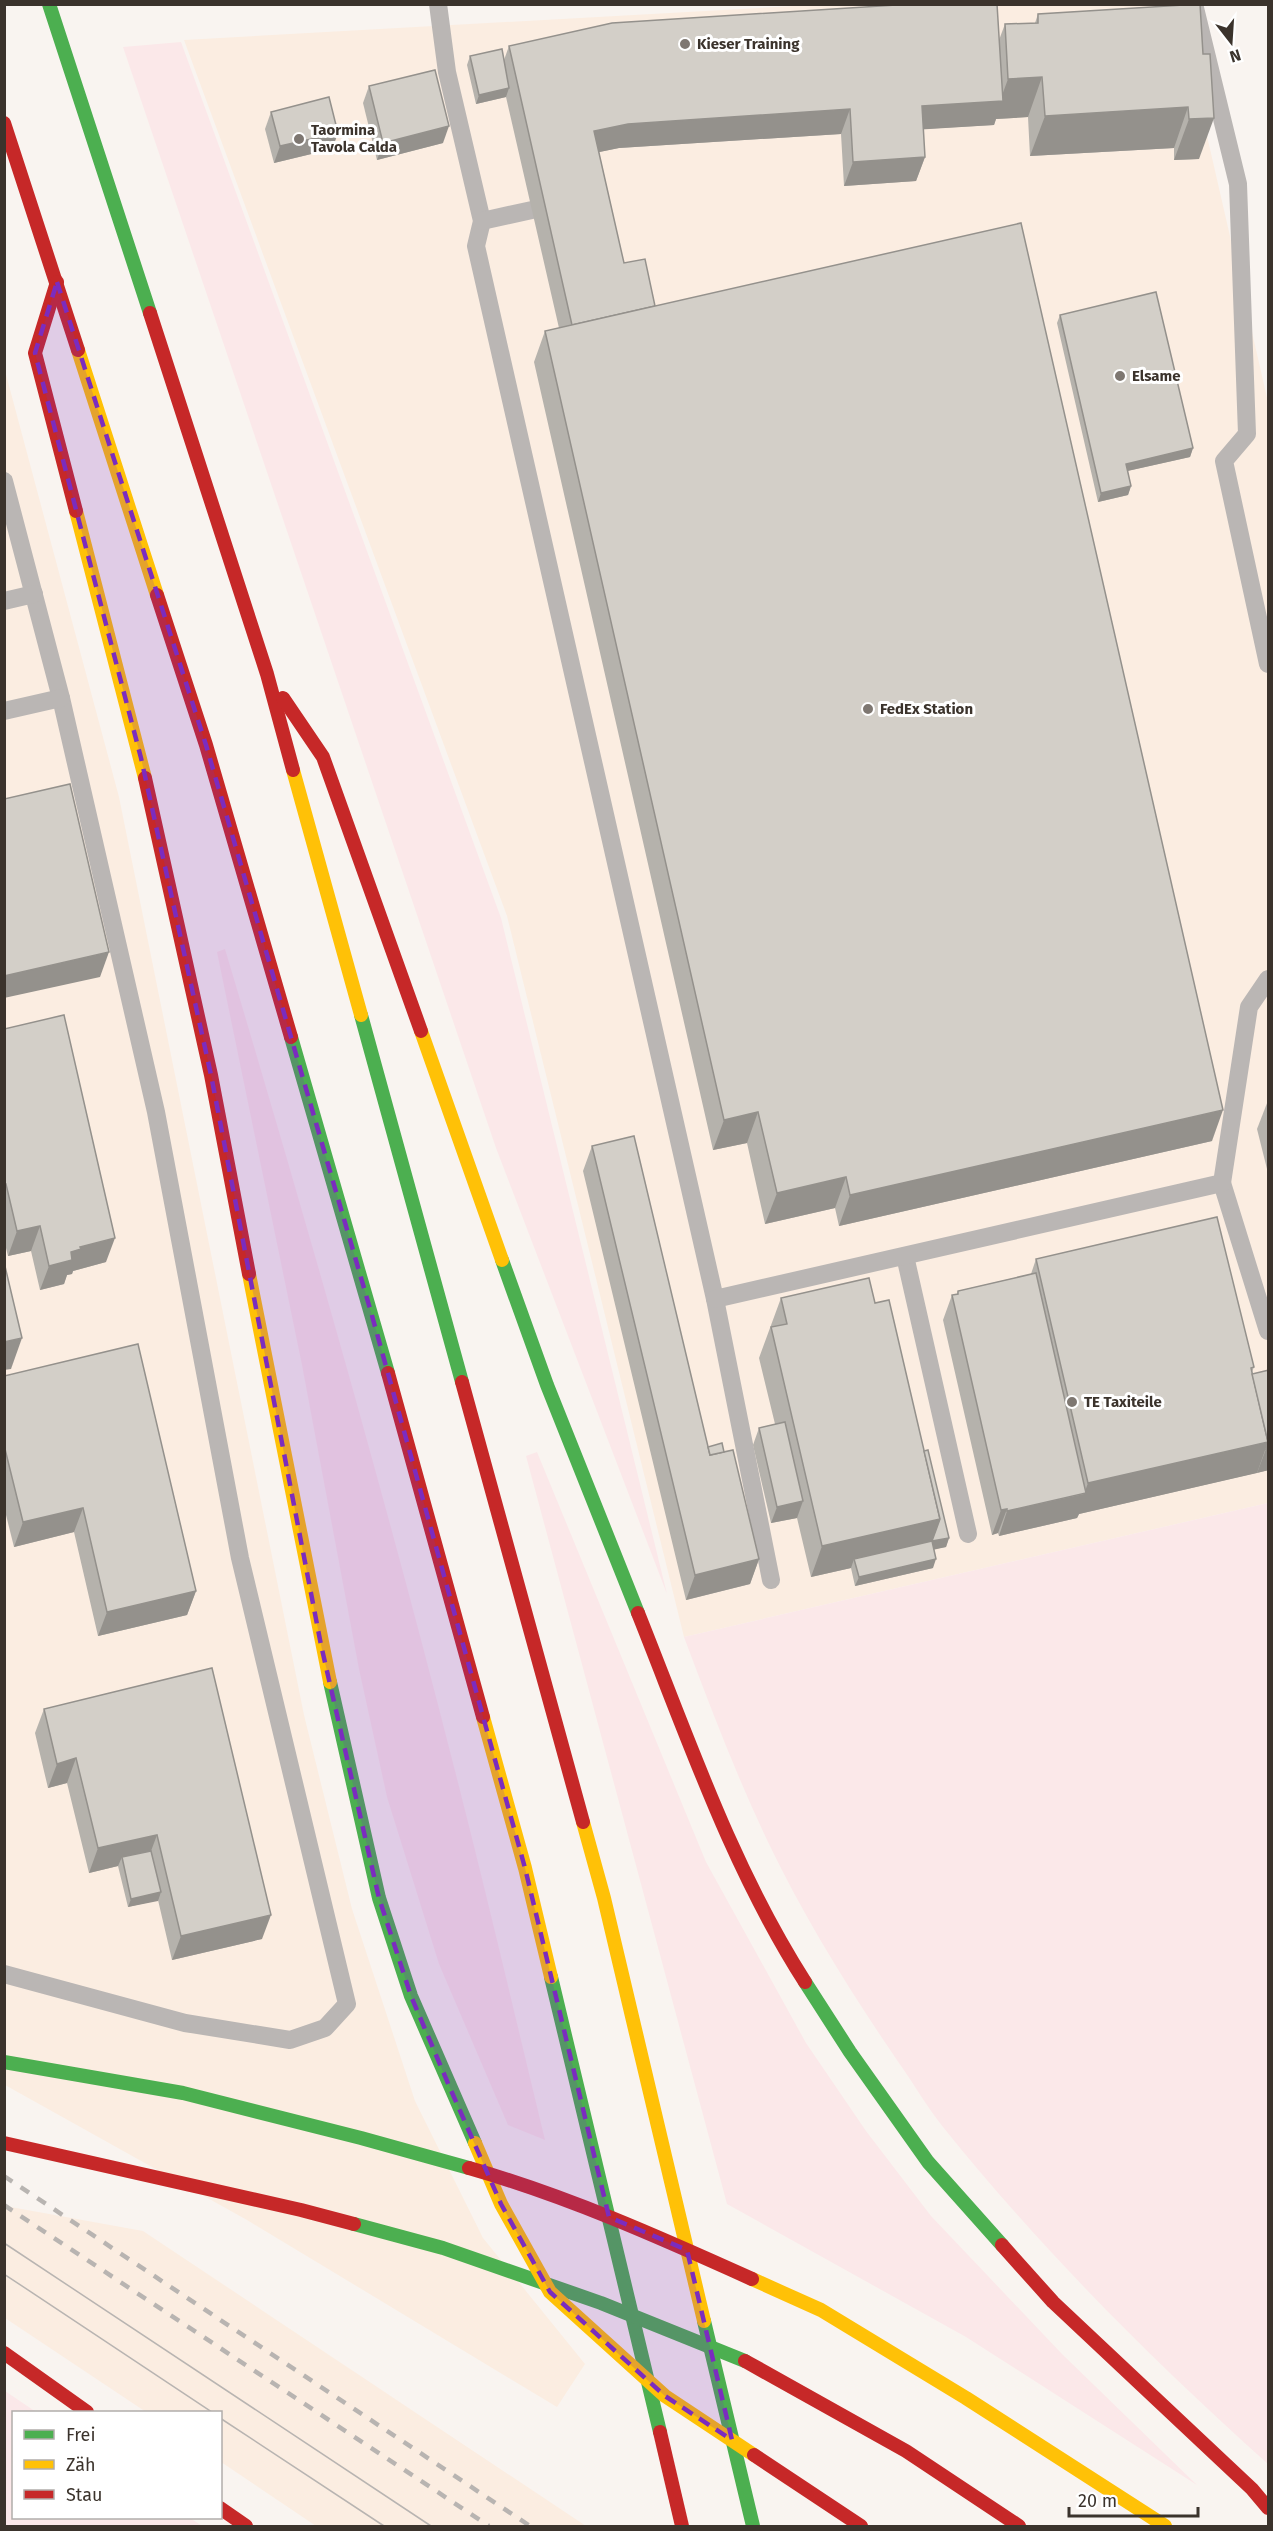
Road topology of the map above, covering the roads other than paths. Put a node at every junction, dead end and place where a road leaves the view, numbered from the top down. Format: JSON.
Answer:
{"nodes":[{"id":1,"x":49,"y":4,"type":"edge"},
{"id":2,"x":438,"y":4,"type":"edge"},
{"id":3,"x":1194,"y":4,"type":"edge"},
{"id":4,"x":4,"y":123,"type":"edge"},
{"id":5,"x":532,"y":210,"type":"dead end"},
{"id":6,"x":482,"y":220,"type":"junction"},
{"id":7,"x":57,"y":282,"type":"junction"},
{"id":8,"x":4,"y":481,"type":"edge"},
{"id":9,"x":34,"y":594,"type":"junction"},
{"id":10,"x":4,"y":601,"type":"edge"},
{"id":11,"x":1269,"y":664,"type":"edge"},
{"id":12,"x":267,"y":674,"type":"junction"},
{"id":13,"x":61,"y":698,"type":"junction"},
{"id":14,"x":4,"y":711,"type":"edge"},
{"id":15,"x":1269,"y":979,"type":"edge"},
{"id":16,"x":1222,"y":1183,"type":"junction"},
{"id":17,"x":905,"y":1256,"type":"junction"},
{"id":18,"x":715,"y":1299,"type":"junction"},
{"id":19,"x":1269,"y":1330,"type":"edge"},
{"id":20,"x":968,"y":1534,"type":"dead end"},
{"id":21,"x":771,"y":1580,"type":"dead end"},
{"id":22,"x":4,"y":1974,"type":"edge"},
{"id":23,"x":4,"y":2062,"type":"edge"},
{"id":24,"x":4,"y":2144,"type":"edge"},
{"id":25,"x":4,"y":2353,"type":"edge"},
{"id":26,"x":86,"y":2411,"type":"edge"},
{"id":27,"x":1269,"y":2508,"type":"edge"},
{"id":28,"x":222,"y":2509,"type":"edge"},
{"id":29,"x":246,"y":2526,"type":"edge"},
{"id":30,"x":682,"y":2526,"type":"edge"},
{"id":31,"x":753,"y":2526,"type":"edge"},
{"id":32,"x":861,"y":2526,"type":"edge"},
{"id":33,"x":1019,"y":2526,"type":"edge"},
{"id":34,"x":1165,"y":2526,"type":"edge"}],
"edges":[{"from":1,"to":12,"type":"highway"},
{"from":2,"to":6,"type":"lane"},
{"from":3,"to":11,"type":"lane"},
{"from":4,"to":7,"type":"highway"},
{"from":5,"to":6,"type":"lane"},
{"from":6,"to":18,"type":"lane"},
{"from":7,"to":30,"type":"highway"},
{"from":7,"to":32,"type":"highway"},
{"from":8,"to":9,"type":"lane"},
{"from":9,"to":10,"type":"lane"},
{"from":9,"to":13,"type":"lane"},
{"from":12,"to":27,"type":"highway"},
{"from":12,"to":31,"type":"highway"},
{"from":13,"to":14,"type":"lane"},
{"from":13,"to":22,"type":"lane"},
{"from":15,"to":16,"type":"lane"},
{"from":16,"to":17,"type":"lane"},
{"from":16,"to":19,"type":"lane"},
{"from":17,"to":18,"type":"lane"},
{"from":17,"to":20,"type":"lane"},
{"from":18,"to":21,"type":"lane"},
{"from":23,"to":34,"type":"highway"},
{"from":24,"to":33,"type":"highway"},
{"from":25,"to":26,"type":"highway"},
{"from":28,"to":29,"type":"highway"}]}
